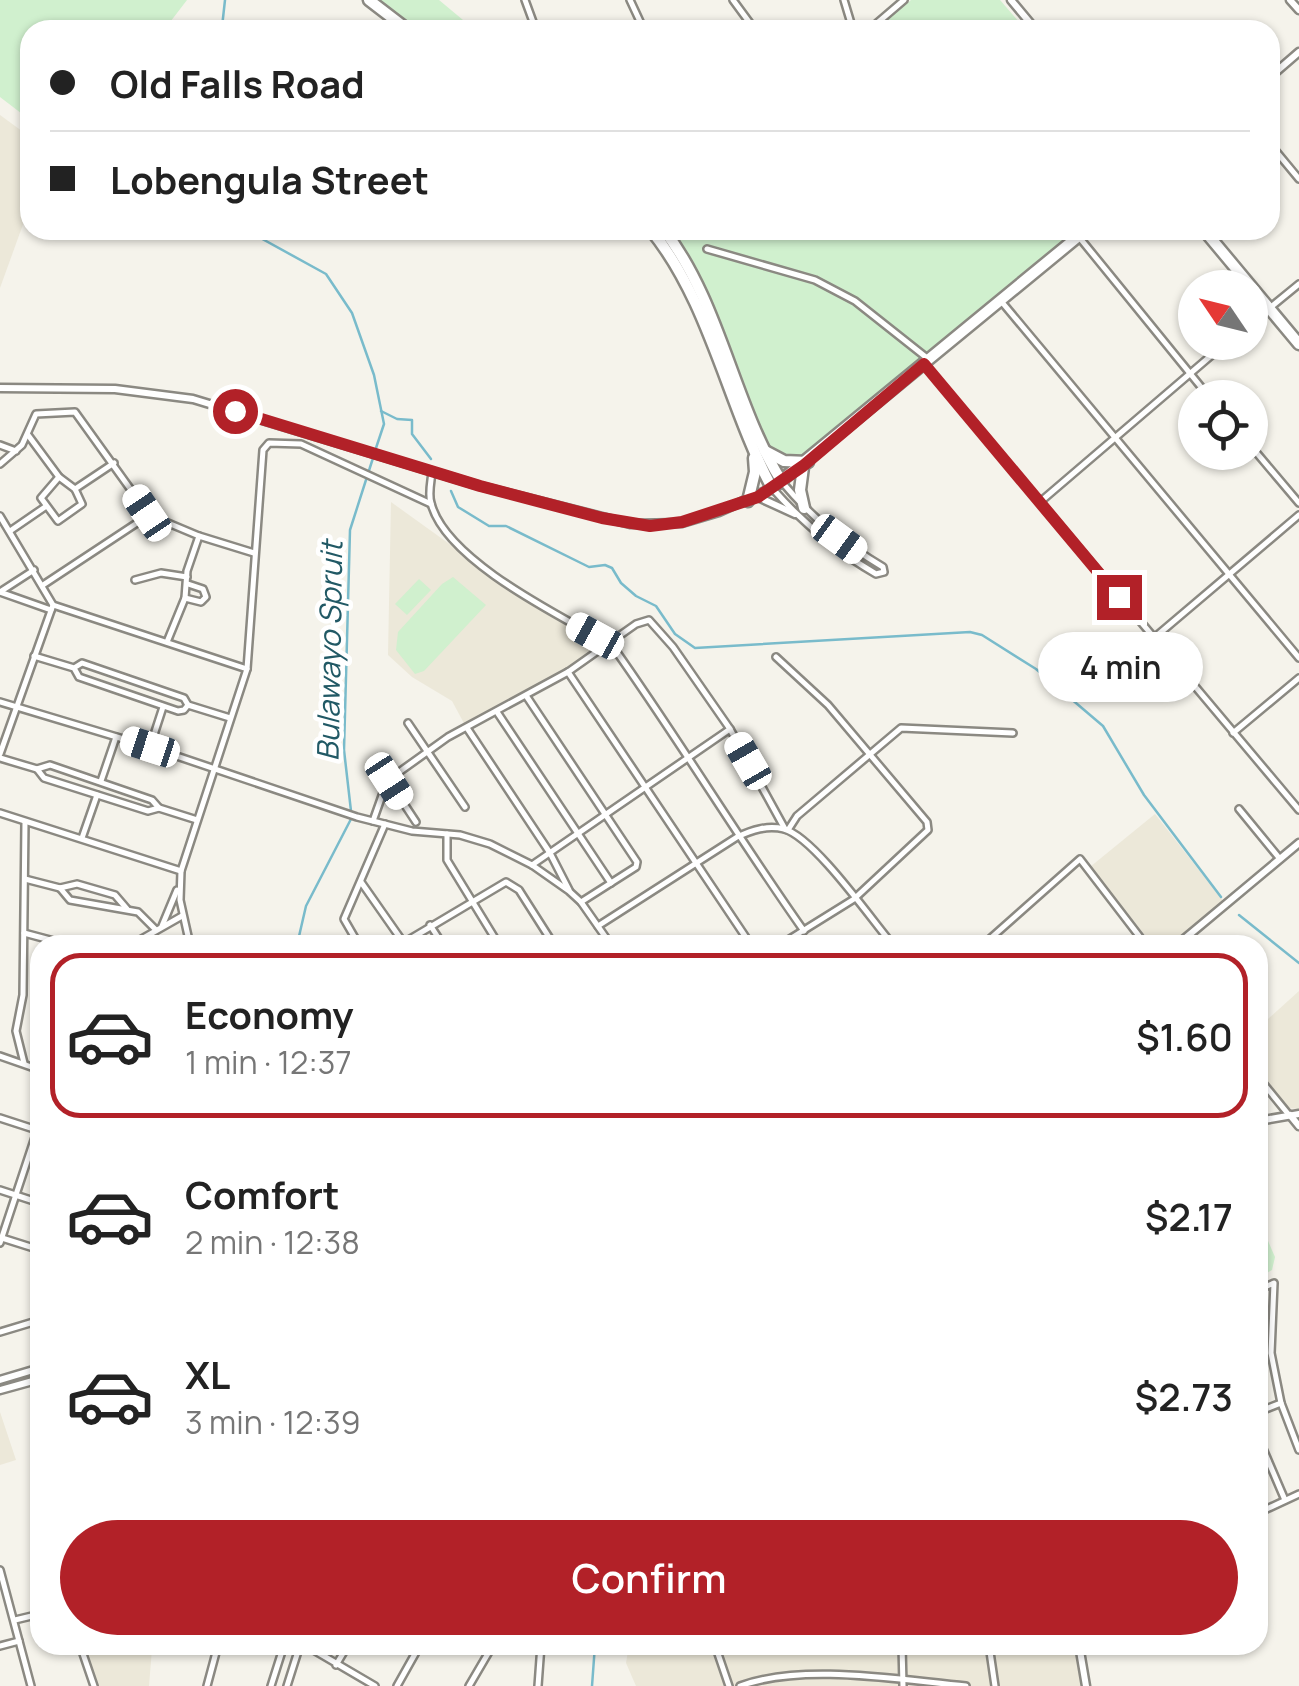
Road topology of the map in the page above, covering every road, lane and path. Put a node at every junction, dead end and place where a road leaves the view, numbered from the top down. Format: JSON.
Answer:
{"nodes":[{"id":1,"x":369,"y":0,"type":"edge"},
{"id":2,"x":904,"y":0,"type":"edge"},
{"id":3,"x":1011,"y":0,"type":"edge"},
{"id":4,"x":1290,"y":0,"type":"edge"},
{"id":5,"x":1299,"y":10,"type":"edge"},
{"id":6,"x":395,"y":20,"type":"edge"},
{"id":7,"x":881,"y":20,"type":"edge"},
{"id":8,"x":1028,"y":20,"type":"edge"},
{"id":9,"x":1280,"y":156,"type":"edge"},
{"id":10,"x":1299,"y":179,"type":"edge"},
{"id":11,"x":659,"y":240,"type":"edge"},
{"id":12,"x":670,"y":240,"type":"edge"},
{"id":13,"x":1074,"y":240,"type":"edge"},
{"id":14,"x":1087,"y":240,"type":"edge"},
{"id":15,"x":1212,"y":240,"type":"edge"},
{"id":16,"x":707,"y":249,"type":"dead end"},
{"id":17,"x":1299,"y":284,"type":"edge"},
{"id":18,"x":1001,"y":301,"type":"junction"},
{"id":19,"x":1269,"y":308,"type":"junction"},
{"id":20,"x":1299,"y":344,"type":"edge"},
{"id":21,"x":1207,"y":360,"type":"edge"},
{"id":22,"x":926,"y":362,"type":"junction"},
{"id":23,"x":1190,"y":374,"type":"junction"},
{"id":24,"x":1195,"y":380,"type":"edge"},
{"id":25,"x":0,"y":388,"type":"edge"},
{"id":26,"x":28,"y":435,"type":"junction"},
{"id":27,"x":1115,"y":438,"type":"junction"},
{"id":28,"x":0,"y":445,"type":"edge"},
{"id":29,"x":757,"y":451,"type":"junction"},
{"id":30,"x":17,"y":452,"type":"junction"},
{"id":31,"x":114,"y":463,"type":"junction"},
{"id":32,"x":0,"y":464,"type":"edge"},
{"id":33,"x":805,"y":464,"type":"junction"},
{"id":34,"x":1268,"y":466,"type":"edge"},
{"id":35,"x":432,"y":472,"type":"junction"},
{"id":36,"x":59,"y":477,"type":"junction"},
{"id":37,"x":777,"y":486,"type":"junction"},
{"id":38,"x":75,"y":489,"type":"junction"},
{"id":39,"x":753,"y":499,"type":"junction"},
{"id":40,"x":1040,"y":502,"type":"junction"},
{"id":41,"x":1299,"y":503,"type":"edge"},
{"id":42,"x":431,"y":504,"type":"junction"},
{"id":43,"x":45,"y":507,"type":"junction"},
{"id":44,"x":800,"y":511,"type":"junction"},
{"id":45,"x":149,"y":515,"type":"junction"},
{"id":46,"x":1299,"y":515,"type":"edge"},
{"id":47,"x":0,"y":516,"type":"edge"},
{"id":48,"x":10,"y":530,"type":"junction"},
{"id":49,"x":199,"y":536,"type":"junction"},
{"id":50,"x":255,"y":553,"type":"junction"},
{"id":51,"x":34,"y":570,"type":"junction"},
{"id":52,"x":1229,"y":574,"type":"junction"},
{"id":53,"x":135,"y":580,"type":"dead end"},
{"id":54,"x":188,"y":581,"type":"junction"},
{"id":55,"x":43,"y":585,"type":"junction"},
{"id":56,"x":0,"y":592,"type":"edge"},
{"id":57,"x":184,"y":598,"type":"junction"},
{"id":58,"x":52,"y":608,"type":"junction"},
{"id":59,"x":1154,"y":638,"type":"junction"},
{"id":60,"x":167,"y":642,"type":"junction"},
{"id":61,"x":608,"y":643,"type":"junction"},
{"id":62,"x":34,"y":656,"type":"junction"},
{"id":63,"x":776,"y":657,"type":"dead end"},
{"id":64,"x":1299,"y":658,"type":"edge"},
{"id":65,"x":74,"y":668,"type":"junction"},
{"id":66,"x":247,"y":669,"type":"junction"},
{"id":67,"x":568,"y":672,"type":"junction"},
{"id":68,"x":1299,"y":678,"type":"edge"},
{"id":69,"x":526,"y":697,"type":"junction"},
{"id":70,"x":0,"y":702,"type":"edge"},
{"id":71,"x":188,"y":705,"type":"junction"},
{"id":72,"x":163,"y":706,"type":"junction"},
{"id":73,"x":16,"y":707,"type":"junction"},
{"id":74,"x":497,"y":712,"type":"junction"},
{"id":75,"x":230,"y":718,"type":"junction"},
{"id":76,"x":408,"y":723,"type":"dead end"},
{"id":77,"x":467,"y":728,"type":"junction"},
{"id":78,"x":730,"y":729,"type":"junction"},
{"id":79,"x":1013,"y":733,"type":"dead end"},
{"id":80,"x":1233,"y":734,"type":"junction"},
{"id":81,"x":116,"y":736,"type":"junction"},
{"id":82,"x":150,"y":747,"type":"junction"},
{"id":83,"x":427,"y":751,"type":"junction"},
{"id":84,"x":869,"y":754,"type":"junction"},
{"id":85,"x":0,"y":756,"type":"edge"},
{"id":86,"x":691,"y":758,"type":"junction"},
{"id":87,"x":38,"y":769,"type":"junction"},
{"id":88,"x":213,"y":769,"type":"junction"},
{"id":89,"x":101,"y":781,"type":"junction"},
{"id":90,"x":389,"y":781,"type":"junction"},
{"id":91,"x":645,"y":789,"type":"junction"},
{"id":92,"x":97,"y":795,"type":"junction"},
{"id":93,"x":466,"y":807,"type":"dead end"},
{"id":94,"x":159,"y":808,"type":"junction"},
{"id":95,"x":1239,"y":809,"type":"dead end"},
{"id":96,"x":1299,"y":810,"type":"edge"},
{"id":97,"x":0,"y":812,"type":"edge"},
{"id":98,"x":606,"y":816,"type":"junction"},
{"id":99,"x":197,"y":820,"type":"junction"},
{"id":100,"x":373,"y":821,"type":"junction"},
{"id":101,"x":25,"y":822,"type":"junction"},
{"id":102,"x":416,"y":822,"type":"dead end"},
{"id":103,"x":384,"y":824,"type":"junction"},
{"id":104,"x":786,"y":830,"type":"junction"},
{"id":105,"x":447,"y":834,"type":"junction"},
{"id":106,"x":577,"y":835,"type":"junction"},
{"id":107,"x":737,"y":837,"type":"junction"},
{"id":108,"x":82,"y":838,"type":"junction"},
{"id":109,"x":1299,"y":843,"type":"edge"},
{"id":110,"x":550,"y":853,"type":"junction"},
{"id":111,"x":1280,"y":858,"type":"junction"},
{"id":112,"x":696,"y":864,"type":"junction"},
{"id":113,"x":532,"y":865,"type":"junction"},
{"id":114,"x":181,"y":870,"type":"junction"},
{"id":115,"x":25,"y":880,"type":"junction"},
{"id":116,"x":360,"y":881,"type":"junction"},
{"id":117,"x":611,"y":883,"type":"junction"},
{"id":118,"x":178,"y":887,"type":"junction"},
{"id":119,"x":60,"y":888,"type":"junction"},
{"id":120,"x":569,"y":891,"type":"junction"},
{"id":121,"x":854,"y":899,"type":"junction"},
{"id":122,"x":470,"y":901,"type":"junction"},
{"id":123,"x":582,"y":902,"type":"junction"},
{"id":124,"x":127,"y":909,"type":"junction"},
{"id":125,"x":182,"y":916,"type":"junction"},
{"id":126,"x":430,"y":925,"type":"junction"},
{"id":127,"x":598,"y":926,"type":"junction"},
{"id":128,"x":158,"y":929,"type":"junction"},
{"id":129,"x":804,"y":931,"type":"junction"},
{"id":130,"x":24,"y":932,"type":"junction"},
{"id":131,"x":34,"y":935,"type":"edge"},
{"id":132,"x":148,"y":935,"type":"edge"},
{"id":133,"x":187,"y":935,"type":"edge"},
{"id":134,"x":353,"y":935,"type":"edge"},
{"id":135,"x":397,"y":935,"type":"edge"},
{"id":136,"x":416,"y":935,"type":"edge"},
{"id":137,"x":436,"y":935,"type":"edge"},
{"id":138,"x":492,"y":935,"type":"edge"},
{"id":139,"x":548,"y":935,"type":"edge"},
{"id":140,"x":604,"y":935,"type":"edge"},
{"id":141,"x":745,"y":935,"type":"edge"},
{"id":142,"x":797,"y":935,"type":"edge"},
{"id":143,"x":885,"y":935,"type":"edge"},
{"id":144,"x":994,"y":935,"type":"edge"},
{"id":145,"x":1138,"y":935,"type":"edge"},
{"id":146,"x":1188,"y":935,"type":"edge"},
{"id":147,"x":0,"y":1056,"type":"edge"},
{"id":148,"x":24,"y":1064,"type":"junction"},
{"id":149,"x":30,"y":1066,"type":"edge"},
{"id":150,"x":1268,"y":1089,"type":"edge"},
{"id":151,"x":1289,"y":1114,"type":"junction"},
{"id":152,"x":1299,"y":1114,"type":"edge"},
{"id":153,"x":0,"y":1118,"type":"edge"},
{"id":154,"x":1268,"y":1119,"type":"edge"},
{"id":155,"x":30,"y":1126,"type":"edge"},
{"id":156,"x":1299,"y":1126,"type":"edge"},
{"id":157,"x":30,"y":1154,"type":"edge"},
{"id":158,"x":0,"y":1190,"type":"edge"},
{"id":159,"x":16,"y":1195,"type":"junction"},
{"id":160,"x":30,"y":1200,"type":"edge"},
{"id":161,"x":1,"y":1240,"type":"edge"},
{"id":162,"x":30,"y":1247,"type":"edge"},
{"id":163,"x":1268,"y":1286,"type":"edge"},
{"id":164,"x":30,"y":1323,"type":"edge"},
{"id":165,"x":0,"y":1332,"type":"edge"},
{"id":166,"x":30,"y":1371,"type":"edge"},
{"id":167,"x":0,"y":1380,"type":"edge"},
{"id":168,"x":30,"y":1382,"type":"edge"},
{"id":169,"x":0,"y":1390,"type":"edge"},
{"id":170,"x":1281,"y":1402,"type":"junction"},
{"id":171,"x":1268,"y":1408,"type":"edge"},
{"id":172,"x":1299,"y":1450,"type":"edge"},
{"id":173,"x":1268,"y":1460,"type":"edge"},
{"id":174,"x":1299,"y":1494,"type":"edge"},
{"id":175,"x":1286,"y":1500,"type":"junction"},
{"id":176,"x":1268,"y":1508,"type":"edge"},
{"id":177,"x":0,"y":1570,"type":"edge"},
{"id":178,"x":30,"y":1616,"type":"edge"},
{"id":179,"x":15,"y":1620,"type":"junction"},
{"id":180,"x":20,"y":1641,"type":"junction"},
{"id":181,"x":0,"y":1646,"type":"edge"},
{"id":182,"x":83,"y":1655,"type":"edge"},
{"id":183,"x":215,"y":1655,"type":"edge"},
{"id":184,"x":281,"y":1655,"type":"edge"},
{"id":185,"x":298,"y":1655,"type":"edge"},
{"id":186,"x":319,"y":1655,"type":"edge"},
{"id":187,"x":342,"y":1655,"type":"edge"},
{"id":188,"x":414,"y":1655,"type":"edge"},
{"id":189,"x":487,"y":1655,"type":"edge"},
{"id":190,"x":540,"y":1655,"type":"edge"},
{"id":191,"x":718,"y":1655,"type":"edge"},
{"id":192,"x":902,"y":1655,"type":"edge"},
{"id":193,"x":990,"y":1655,"type":"edge"},
{"id":194,"x":1081,"y":1655,"type":"edge"},
{"id":195,"x":336,"y":1665,"type":"junction"},
{"id":196,"x":903,"y":1683,"type":"edge"},
{"id":197,"x":31,"y":1686,"type":"edge"},
{"id":198,"x":94,"y":1686,"type":"edge"},
{"id":199,"x":207,"y":1686,"type":"edge"},
{"id":200,"x":271,"y":1686,"type":"edge"},
{"id":201,"x":287,"y":1686,"type":"edge"},
{"id":202,"x":374,"y":1686,"type":"edge"},
{"id":203,"x":397,"y":1686,"type":"edge"},
{"id":204,"x":469,"y":1686,"type":"edge"},
{"id":205,"x":538,"y":1686,"type":"edge"},
{"id":206,"x":728,"y":1686,"type":"edge"},
{"id":207,"x":740,"y":1686,"type":"edge"},
{"id":208,"x":966,"y":1686,"type":"edge"},
{"id":209,"x":996,"y":1686,"type":"edge"},
{"id":210,"x":1086,"y":1686,"type":"edge"}],
"edges":[{"from":1,"to":6,"type":"highway"},
{"from":2,"to":7,"type":"street"},
{"from":3,"to":8,"type":"street"},
{"from":4,"to":5,"type":"street"},
{"from":9,"to":10,"type":"street"},
{"from":11,"to":29,"type":"highway"},
{"from":12,"to":29,"type":"highway"},
{"from":13,"to":18,"type":"highway"},
{"from":14,"to":23,"type":"street"},
{"from":15,"to":19,"type":"highway"},
{"from":16,"to":22,"type":"street"},
{"from":17,"to":19,"type":"street"},
{"from":18,"to":22,"type":"highway"},
{"from":18,"to":27,"type":"street"},
{"from":19,"to":20,"type":"highway"},
{"from":21,"to":23,"type":"street"},
{"from":22,"to":33,"type":"highway"},
{"from":22,"to":40,"type":"street"},
{"from":23,"to":24,"type":"street"},
{"from":23,"to":27,"type":"street"},
{"from":25,"to":35,"type":"street"},
{"from":26,"to":30,"type":"street"},
{"from":26,"to":31,"type":"street"},
{"from":26,"to":36,"type":"street"},
{"from":27,"to":40,"type":"street"},
{"from":27,"to":52,"type":"street"},
{"from":28,"to":30,"type":"street"},
{"from":29,"to":33,"type":"highway"},
{"from":29,"to":37,"type":"highway"},
{"from":29,"to":39,"type":"highway"},
{"from":30,"to":32,"type":"street"},
{"from":31,"to":38,"type":"street"},
{"from":31,"to":45,"type":"street"},
{"from":33,"to":37,"type":"highway"},
{"from":33,"to":44,"type":"highway"},
{"from":34,"to":41,"type":"street"},
{"from":35,"to":39,"type":"street"},
{"from":35,"to":42,"type":"street"},
{"from":36,"to":38,"type":"street"},
{"from":36,"to":43,"type":"street"},
{"from":37,"to":39,"type":"street"},
{"from":37,"to":44,"type":"street"},
{"from":37,"to":44,"type":"street"},
{"from":38,"to":43,"type":"street"},
{"from":39,"to":44,"type":"street"},
{"from":40,"to":59,"type":"street"},
{"from":42,"to":50,"type":"street"},
{"from":42,"to":61,"type":"street"},
{"from":43,"to":48,"type":"street"},
{"from":44,"to":44,"type":"street"},
{"from":45,"to":49,"type":"street"},
{"from":45,"to":55,"type":"street"},
{"from":46,"to":52,"type":"street"},
{"from":47,"to":48,"type":"street"},
{"from":48,"to":51,"type":"street"},
{"from":49,"to":50,"type":"street"},
{"from":49,"to":54,"type":"street"},
{"from":50,"to":66,"type":"street"},
{"from":51,"to":55,"type":"street"},
{"from":51,"to":56,"type":"street"},
{"from":52,"to":59,"type":"street"},
{"from":52,"to":64,"type":"street"},
{"from":53,"to":54,"type":"street"},
{"from":54,"to":57,"type":"street"},
{"from":54,"to":57,"type":"street"},
{"from":55,"to":58,"type":"street"},
{"from":56,"to":58,"type":"street"},
{"from":57,"to":60,"type":"street"},
{"from":58,"to":60,"type":"street"},
{"from":58,"to":62,"type":"street"},
{"from":59,"to":80,"type":"street"},
{"from":60,"to":66,"type":"street"},
{"from":61,"to":67,"type":"street"},
{"from":61,"to":78,"type":"street"},
{"from":61,"to":86,"type":"street"},
{"from":62,"to":65,"type":"street"},
{"from":62,"to":73,"type":"street"},
{"from":63,"to":84,"type":"street"},
{"from":65,"to":71,"type":"street"},
{"from":65,"to":72,"type":"street"},
{"from":66,"to":75,"type":"street"},
{"from":67,"to":69,"type":"street"},
{"from":67,"to":91,"type":"street"},
{"from":68,"to":80,"type":"street"},
{"from":69,"to":74,"type":"street"},
{"from":69,"to":98,"type":"street"},
{"from":70,"to":73,"type":"street"},
{"from":71,"to":72,"type":"street"},
{"from":71,"to":75,"type":"street"},
{"from":72,"to":82,"type":"street"},
{"from":73,"to":81,"type":"street"},
{"from":73,"to":85,"type":"street"},
{"from":74,"to":77,"type":"street"},
{"from":74,"to":106,"type":"street"},
{"from":75,"to":88,"type":"street"},
{"from":76,"to":83,"type":"street"},
{"from":77,"to":83,"type":"street"},
{"from":77,"to":110,"type":"street"},
{"from":78,"to":86,"type":"street"},
{"from":78,"to":104,"type":"street"},
{"from":79,"to":84,"type":"street"},
{"from":80,"to":96,"type":"street"},
{"from":81,"to":82,"type":"street"},
{"from":81,"to":89,"type":"street"},
{"from":82,"to":88,"type":"street"},
{"from":83,"to":90,"type":"street"},
{"from":83,"to":93,"type":"street"},
{"from":84,"to":104,"type":"street"},
{"from":84,"to":121,"type":"street"},
{"from":85,"to":87,"type":"street"},
{"from":86,"to":91,"type":"street"},
{"from":86,"to":107,"type":"street"},
{"from":87,"to":89,"type":"street"},
{"from":87,"to":92,"type":"street"},
{"from":88,"to":99,"type":"street"},
{"from":88,"to":100,"type":"street"},
{"from":89,"to":94,"type":"street"},
{"from":90,"to":100,"type":"street"},
{"from":90,"to":102,"type":"street"},
{"from":91,"to":98,"type":"street"},
{"from":91,"to":112,"type":"street"},
{"from":92,"to":94,"type":"street"},
{"from":92,"to":108,"type":"street"},
{"from":94,"to":99,"type":"street"},
{"from":95,"to":111,"type":"street"},
{"from":97,"to":101,"type":"street"},
{"from":98,"to":106,"type":"street"},
{"from":98,"to":117,"type":"street"},
{"from":99,"to":114,"type":"street"},
{"from":100,"to":103,"type":"street"},
{"from":101,"to":108,"type":"street"},
{"from":101,"to":115,"type":"street"},
{"from":103,"to":105,"type":"street"},
{"from":103,"to":116,"type":"street"},
{"from":104,"to":107,"type":"street"},
{"from":104,"to":121,"type":"street"},
{"from":105,"to":113,"type":"street"},
{"from":105,"to":122,"type":"street"},
{"from":106,"to":110,"type":"street"},
{"from":106,"to":117,"type":"street"},
{"from":107,"to":112,"type":"street"},
{"from":107,"to":129,"type":"street"},
{"from":108,"to":114,"type":"street"},
{"from":109,"to":111,"type":"street"},
{"from":110,"to":113,"type":"street"},
{"from":110,"to":120,"type":"street"},
{"from":111,"to":146,"type":"street"},
{"from":112,"to":127,"type":"street"},
{"from":112,"to":141,"type":"street"},
{"from":113,"to":120,"type":"street"},
{"from":114,"to":118,"type":"street"},
{"from":115,"to":119,"type":"street"},
{"from":115,"to":130,"type":"street"},
{"from":116,"to":134,"type":"street"},
{"from":116,"to":135,"type":"street"},
{"from":117,"to":123,"type":"street"},
{"from":118,"to":125,"type":"street"},
{"from":118,"to":128,"type":"street"},
{"from":119,"to":124,"type":"street"},
{"from":119,"to":124,"type":"street"},
{"from":120,"to":123,"type":"street"},
{"from":121,"to":129,"type":"street"},
{"from":121,"to":143,"type":"street"},
{"from":122,"to":126,"type":"street"},
{"from":122,"to":138,"type":"street"},
{"from":122,"to":139,"type":"street"},
{"from":123,"to":127,"type":"street"},
{"from":124,"to":128,"type":"street"},
{"from":125,"to":128,"type":"street"},
{"from":125,"to":133,"type":"street"},
{"from":126,"to":136,"type":"street"},
{"from":126,"to":137,"type":"street"},
{"from":127,"to":140,"type":"street"},
{"from":128,"to":132,"type":"street"},
{"from":129,"to":142,"type":"street"},
{"from":130,"to":131,"type":"street"},
{"from":130,"to":148,"type":"street"},
{"from":144,"to":145,"type":"street"},
{"from":147,"to":148,"type":"street"},
{"from":148,"to":149,"type":"street"},
{"from":150,"to":151,"type":"street"},
{"from":151,"to":152,"type":"street"},
{"from":151,"to":154,"type":"street"},
{"from":151,"to":156,"type":"street"},
{"from":153,"to":155,"type":"street"},
{"from":157,"to":159,"type":"street"},
{"from":158,"to":159,"type":"street"},
{"from":159,"to":160,"type":"street"},
{"from":159,"to":161,"type":"street"},
{"from":161,"to":162,"type":"street"},
{"from":163,"to":170,"type":"street"},
{"from":164,"to":165,"type":"street"},
{"from":166,"to":167,"type":"street"},
{"from":168,"to":169,"type":"street"},
{"from":170,"to":171,"type":"street"},
{"from":170,"to":172,"type":"street"},
{"from":173,"to":175,"type":"street"},
{"from":174,"to":175,"type":"street"},
{"from":175,"to":176,"type":"street"},
{"from":177,"to":179,"type":"street"},
{"from":178,"to":179,"type":"street"},
{"from":179,"to":180,"type":"street"},
{"from":180,"to":181,"type":"street"},
{"from":180,"to":197,"type":"street"},
{"from":182,"to":198,"type":"street"},
{"from":183,"to":199,"type":"street"},
{"from":184,"to":200,"type":"street"},
{"from":185,"to":201,"type":"street"},
{"from":186,"to":195,"type":"street"},
{"from":187,"to":195,"type":"street"},
{"from":188,"to":203,"type":"street"},
{"from":189,"to":204,"type":"street"},
{"from":190,"to":205,"type":"street"},
{"from":191,"to":206,"type":"street"},
{"from":192,"to":196,"type":"street"},
{"from":193,"to":209,"type":"street"},
{"from":194,"to":210,"type":"street"},
{"from":195,"to":202,"type":"street"},
{"from":196,"to":207,"type":"street"},
{"from":196,"to":208,"type":"street"}]}
